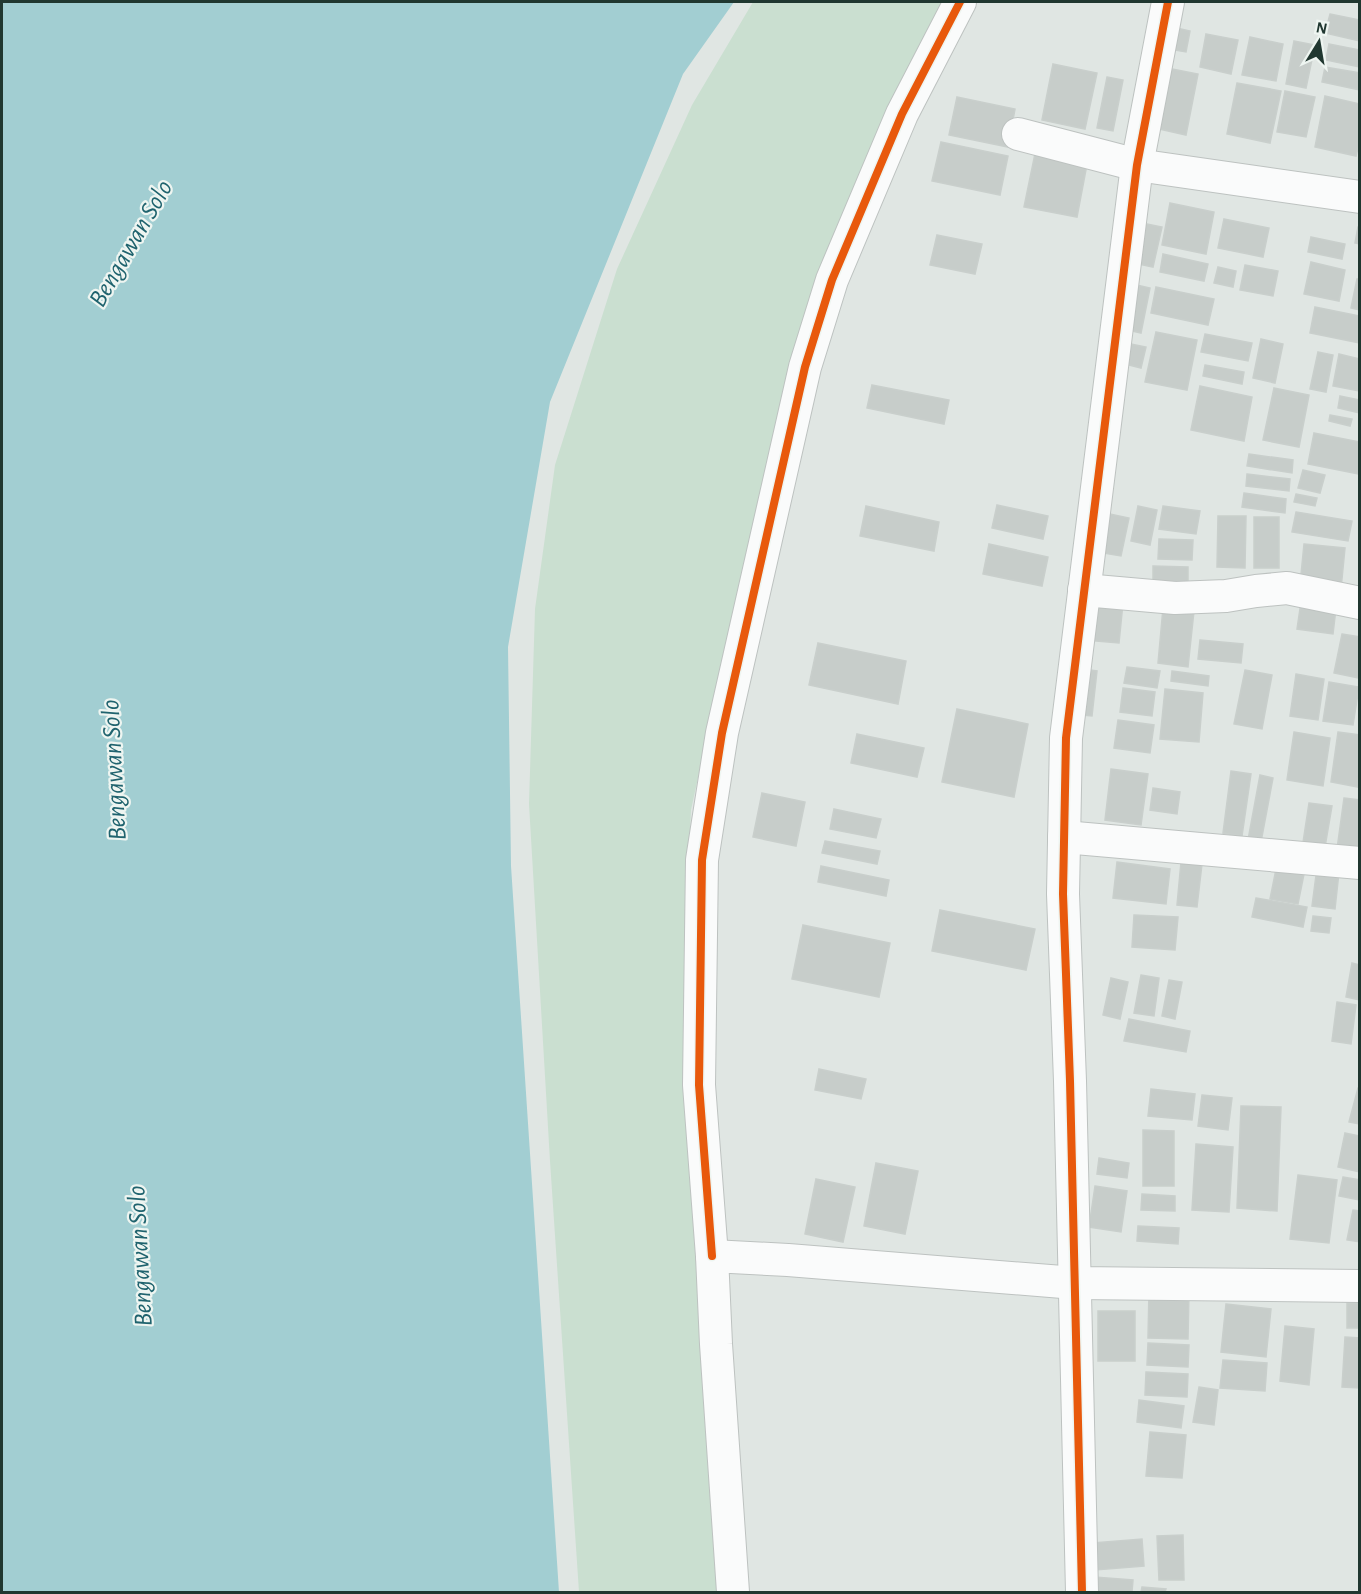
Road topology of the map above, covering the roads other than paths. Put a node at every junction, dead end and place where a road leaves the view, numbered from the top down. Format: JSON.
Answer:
{"nodes":[{"id":1,"x":960,"y":2,"type":"edge"},
{"id":2,"x":1168,"y":2,"type":"edge"},
{"id":3,"x":1018,"y":134,"type":"dead end"},
{"id":4,"x":1137,"y":165,"type":"junction"},
{"id":5,"x":1359,"y":197,"type":"edge"},
{"id":6,"x":1084,"y":590,"type":"junction"},
{"id":7,"x":1359,"y":603,"type":"edge"},
{"id":8,"x":1064,"y":837,"type":"junction"},
{"id":9,"x":1359,"y":863,"type":"edge"},
{"id":10,"x":712,"y":1256,"type":"junction"},
{"id":11,"x":1075,"y":1283,"type":"junction"},
{"id":12,"x":1359,"y":1286,"type":"edge"},
{"id":13,"x":733,"y":1593,"type":"edge"},
{"id":14,"x":1082,"y":1593,"type":"edge"}],
"edges":[{"from":1,"to":10,"type":"street"},
{"from":2,"to":4,"type":"street"},
{"from":3,"to":4,"type":"street"},
{"from":4,"to":5,"type":"street"},
{"from":4,"to":6,"type":"street"},
{"from":6,"to":7,"type":"street"},
{"from":6,"to":8,"type":"street"},
{"from":8,"to":9,"type":"street"},
{"from":8,"to":11,"type":"street"},
{"from":10,"to":11,"type":"street"},
{"from":10,"to":13,"type":"street"},
{"from":11,"to":12,"type":"street"},
{"from":11,"to":14,"type":"street"}]}
